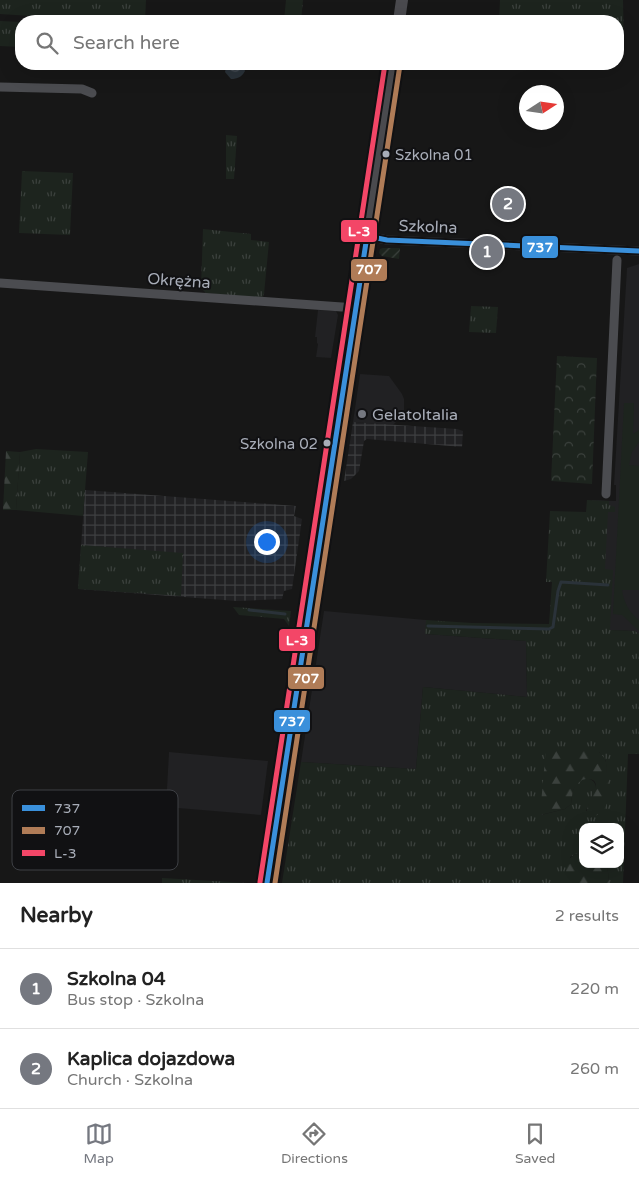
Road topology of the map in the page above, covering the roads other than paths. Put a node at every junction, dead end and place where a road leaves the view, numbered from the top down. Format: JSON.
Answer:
{"nodes":[{"id":1,"x":402,"y":0,"type":"edge"},
{"id":2,"x":400,"y":15,"type":"edge"},
{"id":3,"x":391,"y":70,"type":"edge"},
{"id":4,"x":0,"y":87,"type":"edge"},
{"id":5,"x":92,"y":93,"type":"dead end"},
{"id":6,"x":367,"y":236,"type":"junction"},
{"id":7,"x":639,"y":251,"type":"edge"},
{"id":8,"x":618,"y":260,"type":"dead end"},
{"id":9,"x":0,"y":282,"type":"edge"},
{"id":10,"x":356,"y":308,"type":"junction"},
{"id":11,"x":606,"y":494,"type":"dead end"},
{"id":12,"x":267,"y":883,"type":"edge"}],
"edges":[{"from":1,"to":2,"type":"main road"},
{"from":3,"to":6,"type":"main road"},
{"from":4,"to":5,"type":"street"},
{"from":6,"to":7,"type":"street","name":"Szkolna"},
{"from":6,"to":10,"type":"main road"},
{"from":8,"to":11,"type":"street"},
{"from":9,"to":10,"type":"street","name":"Okrężna"},
{"from":10,"to":12,"type":"main road"}]}
